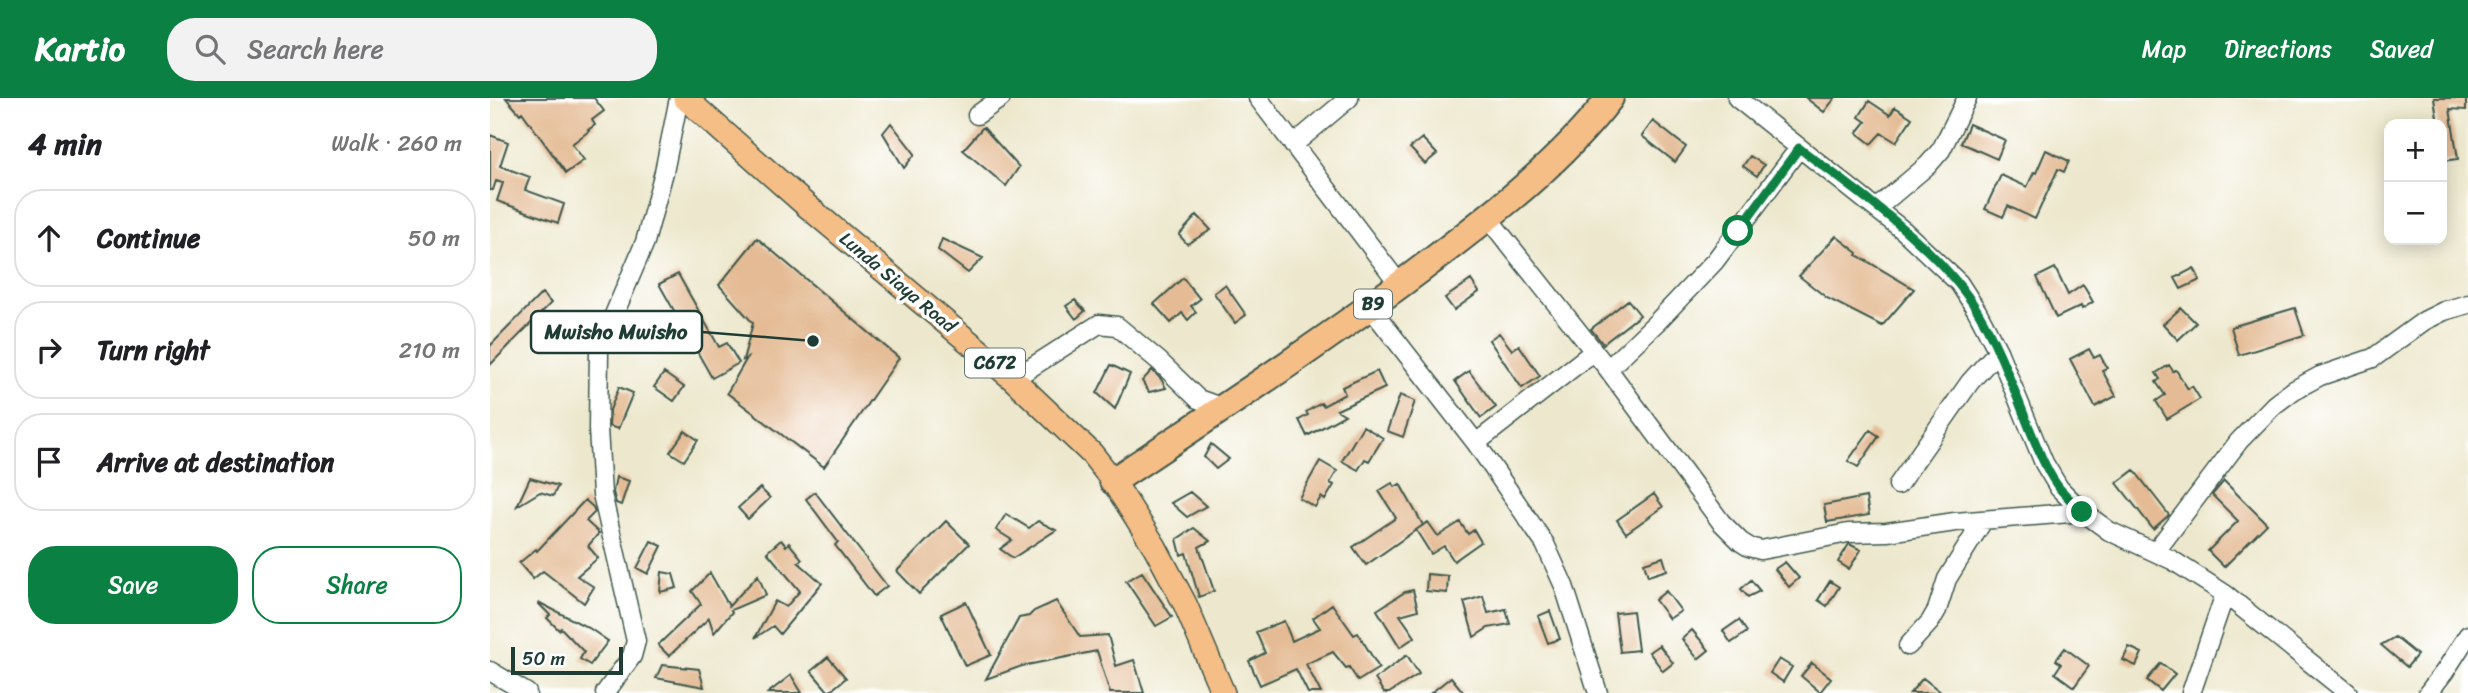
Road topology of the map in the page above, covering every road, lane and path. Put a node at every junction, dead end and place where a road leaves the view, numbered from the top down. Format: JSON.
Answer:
{"nodes":[{"id":1,"x":679,"y":98,"type":"edge"},
{"id":2,"x":685,"y":98,"type":"edge"},
{"id":3,"x":1001,"y":98,"type":"edge"},
{"id":4,"x":1258,"y":98,"type":"edge"},
{"id":5,"x":1349,"y":98,"type":"edge"},
{"id":6,"x":1610,"y":98,"type":"edge"},
{"id":7,"x":1737,"y":98,"type":"edge"},
{"id":8,"x":1967,"y":98,"type":"edge"},
{"id":9,"x":977,"y":115,"type":"dead end"},
{"id":10,"x":1293,"y":145,"type":"junction"},
{"id":11,"x":1799,"y":148,"type":"junction"},
{"id":12,"x":1877,"y":208,"type":"junction"},
{"id":13,"x":1488,"y":218,"type":"junction"},
{"id":14,"x":1400,"y":285,"type":"junction"},
{"id":15,"x":2468,"y":304,"type":"edge"},
{"id":16,"x":1370,"y":307,"type":"junction"},
{"id":17,"x":1998,"y":351,"type":"junction"},
{"id":18,"x":1593,"y":352,"type":"junction"},
{"id":19,"x":1608,"y":369,"type":"junction"},
{"id":20,"x":1013,"y":379,"type":"junction"},
{"id":21,"x":1223,"y":408,"type":"junction"},
{"id":22,"x":1476,"y":443,"type":"junction"},
{"id":23,"x":1113,"y":481,"type":"junction"},
{"id":24,"x":1898,"y":485,"type":"dead end"},
{"id":25,"x":2082,"y":512,"type":"junction"},
{"id":26,"x":1983,"y":521,"type":"junction"},
{"id":27,"x":2156,"y":551,"type":"junction"},
{"id":28,"x":2225,"y":594,"type":"junction"},
{"id":29,"x":2468,"y":635,"type":"edge"},
{"id":30,"x":1908,"y":646,"type":"dead end"},
{"id":31,"x":490,"y":671,"type":"edge"},
{"id":32,"x":527,"y":693,"type":"edge"},
{"id":33,"x":605,"y":693,"type":"edge"},
{"id":34,"x":1223,"y":693,"type":"edge"},
{"id":35,"x":1598,"y":693,"type":"edge"},
{"id":36,"x":2191,"y":693,"type":"edge"},
{"id":37,"x":2348,"y":693,"type":"edge"},
{"id":38,"x":2428,"y":693,"type":"edge"}],
"edges":[{"from":1,"to":33,"type":"street"},
{"from":2,"to":20,"type":"main road","name":"Lunda Siaya Road","number":"C672"},
{"from":3,"to":9,"type":"street"},
{"from":4,"to":10,"type":"street"},
{"from":5,"to":10,"type":"street"},
{"from":6,"to":13,"type":"highway","number":"B9"},
{"from":7,"to":11,"type":"street"},
{"from":8,"to":12,"type":"street"},
{"from":10,"to":14,"type":"street"},
{"from":11,"to":12,"type":"street"},
{"from":11,"to":19,"type":"street"},
{"from":12,"to":17,"type":"street"},
{"from":13,"to":14,"type":"highway","number":"B9"},
{"from":13,"to":18,"type":"street"},
{"from":14,"to":16,"type":"highway","number":"B9"},
{"from":15,"to":27,"type":"street"},
{"from":16,"to":21,"type":"highway","number":"B9"},
{"from":16,"to":22,"type":"street"},
{"from":17,"to":24,"type":"street"},
{"from":17,"to":25,"type":"street"},
{"from":18,"to":19,"type":"street"},
{"from":18,"to":22,"type":"street"},
{"from":19,"to":26,"type":"street"},
{"from":20,"to":21,"type":"street"},
{"from":20,"to":23,"type":"main road","name":"Lunda Siaya Road","number":"C672"},
{"from":21,"to":23,"type":"highway","number":"B9"},
{"from":22,"to":35,"type":"street"},
{"from":23,"to":34,"type":"main road","name":"Lunda Siaya Road","number":"C672"},
{"from":25,"to":26,"type":"street"},
{"from":25,"to":27,"type":"street"},
{"from":26,"to":30,"type":"street"},
{"from":27,"to":28,"type":"street"},
{"from":28,"to":36,"type":"street"},
{"from":28,"to":37,"type":"street"},
{"from":29,"to":38,"type":"street"},
{"from":31,"to":32,"type":"street"}]}
